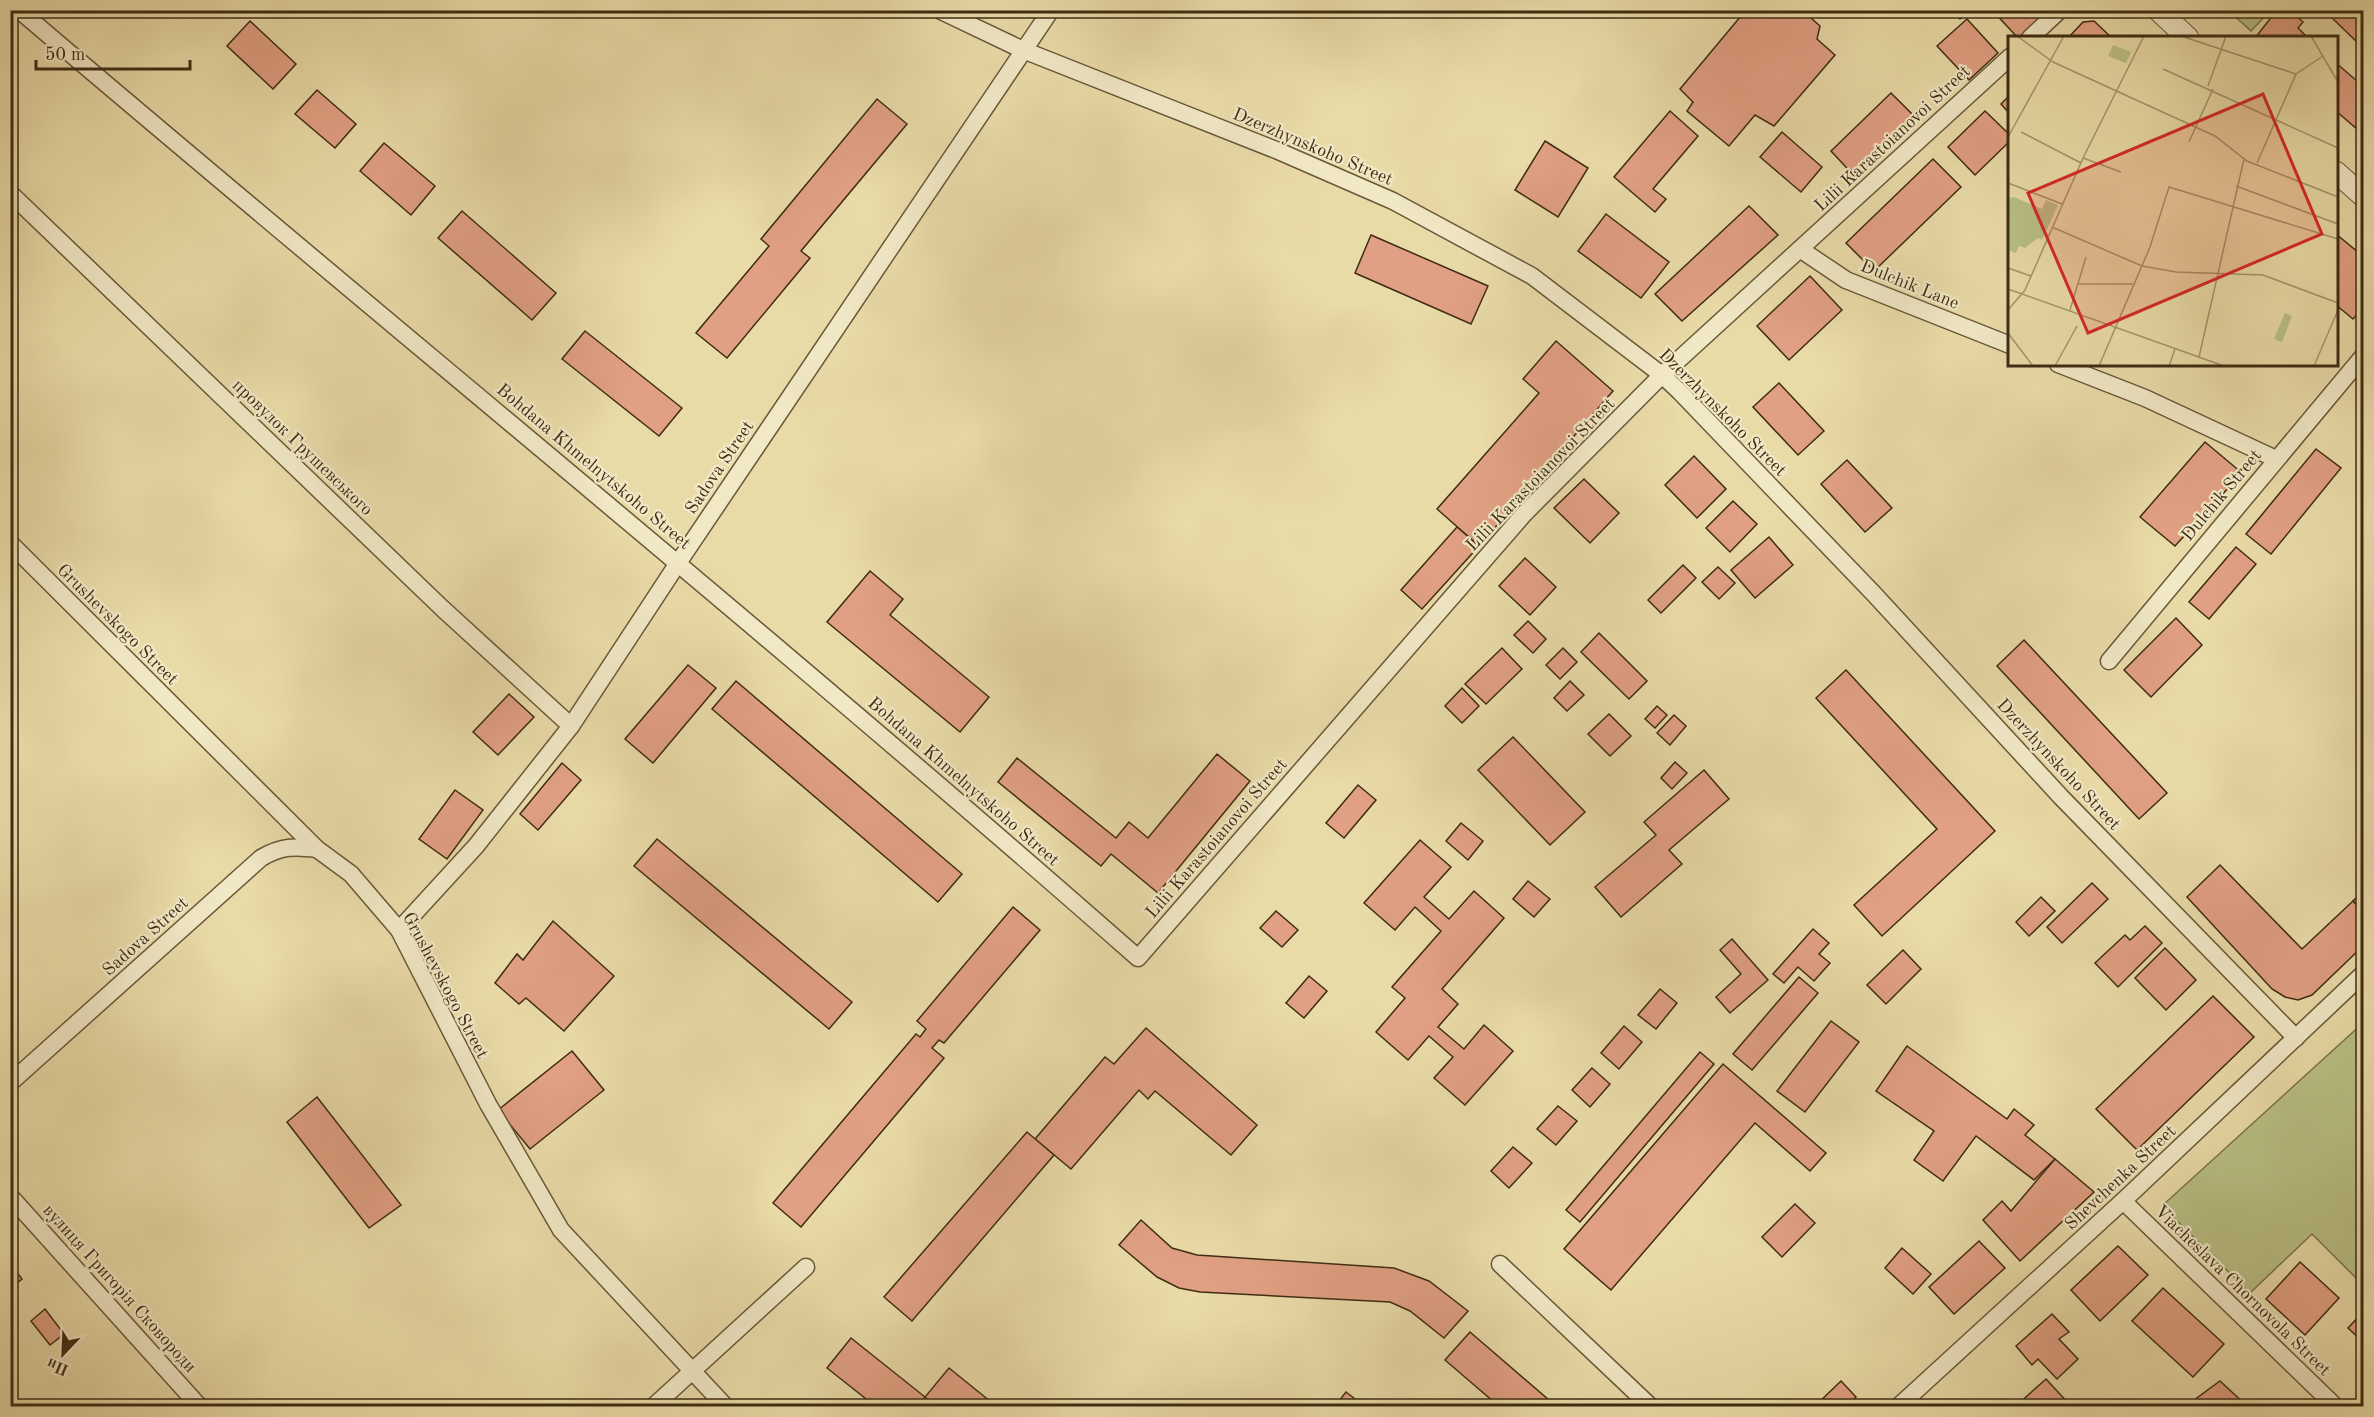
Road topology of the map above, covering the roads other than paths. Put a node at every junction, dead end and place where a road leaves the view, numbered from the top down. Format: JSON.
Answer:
{"nodes":[{"id":1,"x":19,"y":10,"type":"edge"},
{"id":2,"x":939,"y":10,"type":"edge"},
{"id":3,"x":1051,"y":10,"type":"edge"},
{"id":4,"x":2060,"y":10,"type":"edge"},
{"id":5,"x":2158,"y":10,"type":"edge"},
{"id":6,"x":2032,"y":36,"type":"edge"},
{"id":7,"x":2186,"y":36,"type":"edge"},
{"id":8,"x":1023,"y":50,"type":"junction"},
{"id":9,"x":2008,"y":59,"type":"edge"},
{"id":10,"x":2338,"y":173,"type":"edge"},
{"id":11,"x":10,"y":193,"type":"edge"},
{"id":12,"x":2364,"y":197,"type":"edge"},
{"id":13,"x":1800,"y":249,"type":"junction"},
{"id":14,"x":2008,"y":344,"type":"edge"},
{"id":15,"x":2364,"y":354,"type":"edge"},
{"id":16,"x":2063,"y":366,"type":"edge"},
{"id":17,"x":1662,"y":375,"type":"junction"},
{"id":18,"x":2276,"y":459,"type":"junction"},
{"id":19,"x":10,"y":543,"type":"edge"},
{"id":20,"x":678,"y":563,"type":"junction"},
{"id":21,"x":2109,"y":661,"type":"dead end"},
{"id":22,"x":571,"y":726,"type":"junction"},
{"id":23,"x":317,"y":849,"type":"junction"},
{"id":24,"x":399,"y":930,"type":"junction"},
{"id":25,"x":1138,"y":958,"type":"joint"},
{"id":26,"x":2364,"y":973,"type":"edge"},
{"id":27,"x":2296,"y":1038,"type":"junction"},
{"id":28,"x":10,"y":1083,"type":"edge"},
{"id":29,"x":10,"y":1196,"type":"edge"},
{"id":30,"x":2123,"y":1201,"type":"junction"},
{"id":31,"x":1500,"y":1264,"type":"dead end"},
{"id":32,"x":806,"y":1267,"type":"dead end"},
{"id":33,"x":691,"y":1372,"type":"junction"},
{"id":34,"x":199,"y":1407,"type":"edge"},
{"id":35,"x":654,"y":1407,"type":"edge"},
{"id":36,"x":725,"y":1407,"type":"edge"},
{"id":37,"x":1650,"y":1407,"type":"edge"},
{"id":38,"x":1899,"y":1407,"type":"edge"},
{"id":39,"x":2335,"y":1407,"type":"edge"}],
"edges":[{"from":1,"to":20,"type":"street","name":"Bohdana Khmelnytskoho Street"},
{"from":2,"to":8,"type":"street","name":"Dzerzhynskoho Street"},
{"from":3,"to":8,"type":"street","name":"Sadova Street"},
{"from":4,"to":6,"type":"street"},
{"from":5,"to":7,"type":"street"},
{"from":8,"to":17,"type":"street","name":"Dzerzhynskoho Street"},
{"from":8,"to":20,"type":"street","name":"Sadova Street"},
{"from":9,"to":13,"type":"street","name":"Lilii Karastoianovoi Street"},
{"from":10,"to":12,"type":"street"},
{"from":11,"to":22,"type":"street","name":"провулок Грушевського"},
{"from":13,"to":14,"type":"street","name":"Dulchik Lane"},
{"from":13,"to":17,"type":"street","name":"Lilii Karastoianovoi Street"},
{"from":15,"to":18,"type":"street","name":"Dulchik Street"},
{"from":16,"to":18,"type":"street"},
{"from":17,"to":25,"type":"street","name":"Lilii Karastoianovoi Street"},
{"from":17,"to":27,"type":"street","name":"Dzerzhynskoho Street"},
{"from":18,"to":21,"type":"street","name":"Dulchik Street"},
{"from":19,"to":23,"type":"street","name":"Grushevskogo Street"},
{"from":20,"to":22,"type":"street","name":"Sadova Street"},
{"from":20,"to":25,"type":"street","name":"Bohdana Khmelnytskoho Street"},
{"from":22,"to":24,"type":"street","name":"Sadova Street"},
{"from":23,"to":24,"type":"street","name":"Grushevskogo Street"},
{"from":23,"to":28,"type":"street","name":"Sadova Street"},
{"from":24,"to":33,"type":"street","name":"Grushevskogo Street"},
{"from":26,"to":27,"type":"street","name":"Shevchenka Street"},
{"from":27,"to":30,"type":"street","name":"Shevchenka Street"},
{"from":29,"to":34,"type":"street","name":"вулиця Григорія Сковороди"},
{"from":30,"to":38,"type":"street","name":"Shevchenka Street"},
{"from":30,"to":39,"type":"street","name":"Viacheslava Chornovola Street"},
{"from":31,"to":37,"type":"street"},
{"from":32,"to":33,"type":"street"},
{"from":33,"to":35,"type":"street"},
{"from":33,"to":36,"type":"street","name":"Grushevskogo Street"}]}
